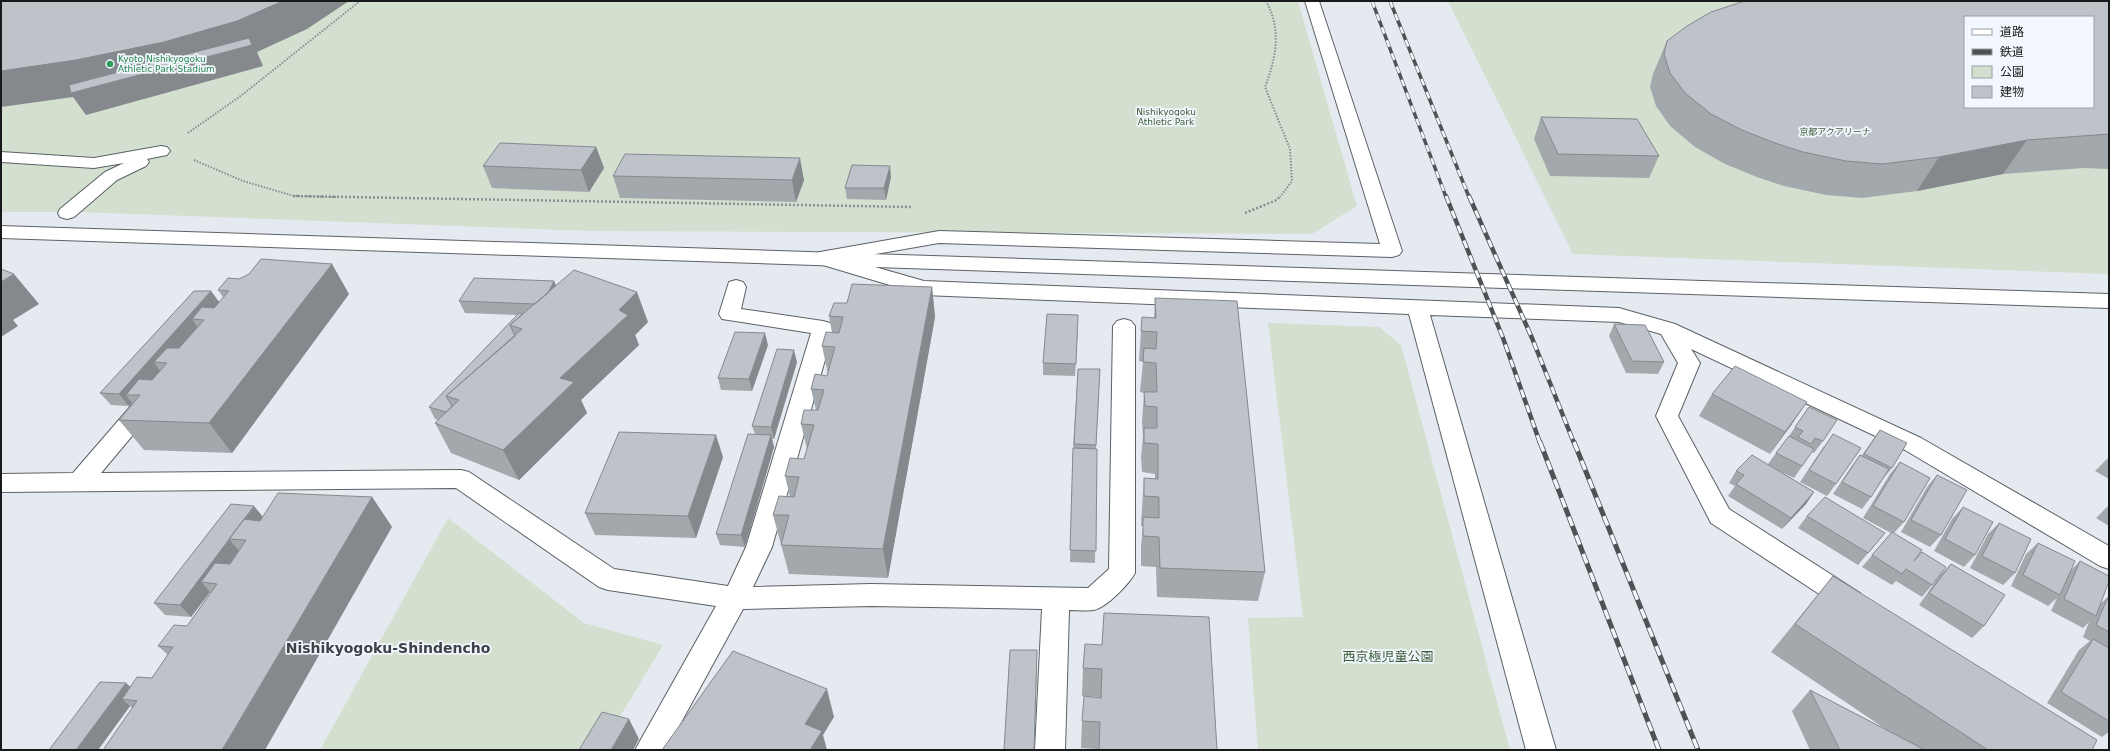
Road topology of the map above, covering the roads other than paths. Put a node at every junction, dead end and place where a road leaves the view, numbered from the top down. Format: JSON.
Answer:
{"nodes":[{"id":1,"x":1312,"y":1,"type":"edge"},
{"id":2,"x":1,"y":157,"type":"edge"},
{"id":3,"x":67,"y":213,"type":"dead end"},
{"id":4,"x":1,"y":232,"type":"edge"},
{"id":5,"x":820,"y":258,"type":"junction"},
{"id":6,"x":736,"y":287,"type":"dead end"},
{"id":7,"x":2109,"y":301,"type":"edge"},
{"id":8,"x":1418,"y":308,"type":"junction"},
{"id":9,"x":1124,"y":326,"type":"dead end"},
{"id":10,"x":1668,"y":329,"type":"junction"},
{"id":11,"x":160,"y":387,"type":"edge"},
{"id":12,"x":304,"y":480,"type":"junction"},
{"id":13,"x":1,"y":483,"type":"edge"},
{"id":14,"x":79,"y":483,"type":"junction"},
{"id":15,"x":286,"y":507,"type":"edge"},
{"id":16,"x":2109,"y":559,"type":"edge"},
{"id":17,"x":734,"y":598,"type":"junction"},
{"id":18,"x":1056,"y":598,"type":"junction"},
{"id":19,"x":1873,"y":615,"type":"edge"},
{"id":20,"x":650,"y":750,"type":"edge"},
{"id":21,"x":1050,"y":750,"type":"edge"},
{"id":22,"x":1542,"y":750,"type":"edge"}],
"edges":[{"from":1,"to":5,"type":"street"},
{"from":2,"to":3,"type":"street"},
{"from":4,"to":5,"type":"street"},
{"from":5,"to":7,"type":"street"},
{"from":5,"to":8,"type":"street"},
{"from":6,"to":17,"type":"street"},
{"from":8,"to":10,"type":"street"},
{"from":8,"to":22,"type":"street"},
{"from":9,"to":18,"type":"street"},
{"from":10,"to":16,"type":"street"},
{"from":10,"to":19,"type":"street"},
{"from":11,"to":14,"type":"street"},
{"from":12,"to":14,"type":"street"},
{"from":12,"to":15,"type":"street"},
{"from":12,"to":17,"type":"street"},
{"from":13,"to":14,"type":"street"},
{"from":17,"to":18,"type":"street"},
{"from":17,"to":20,"type":"street"},
{"from":18,"to":21,"type":"street"}]}
